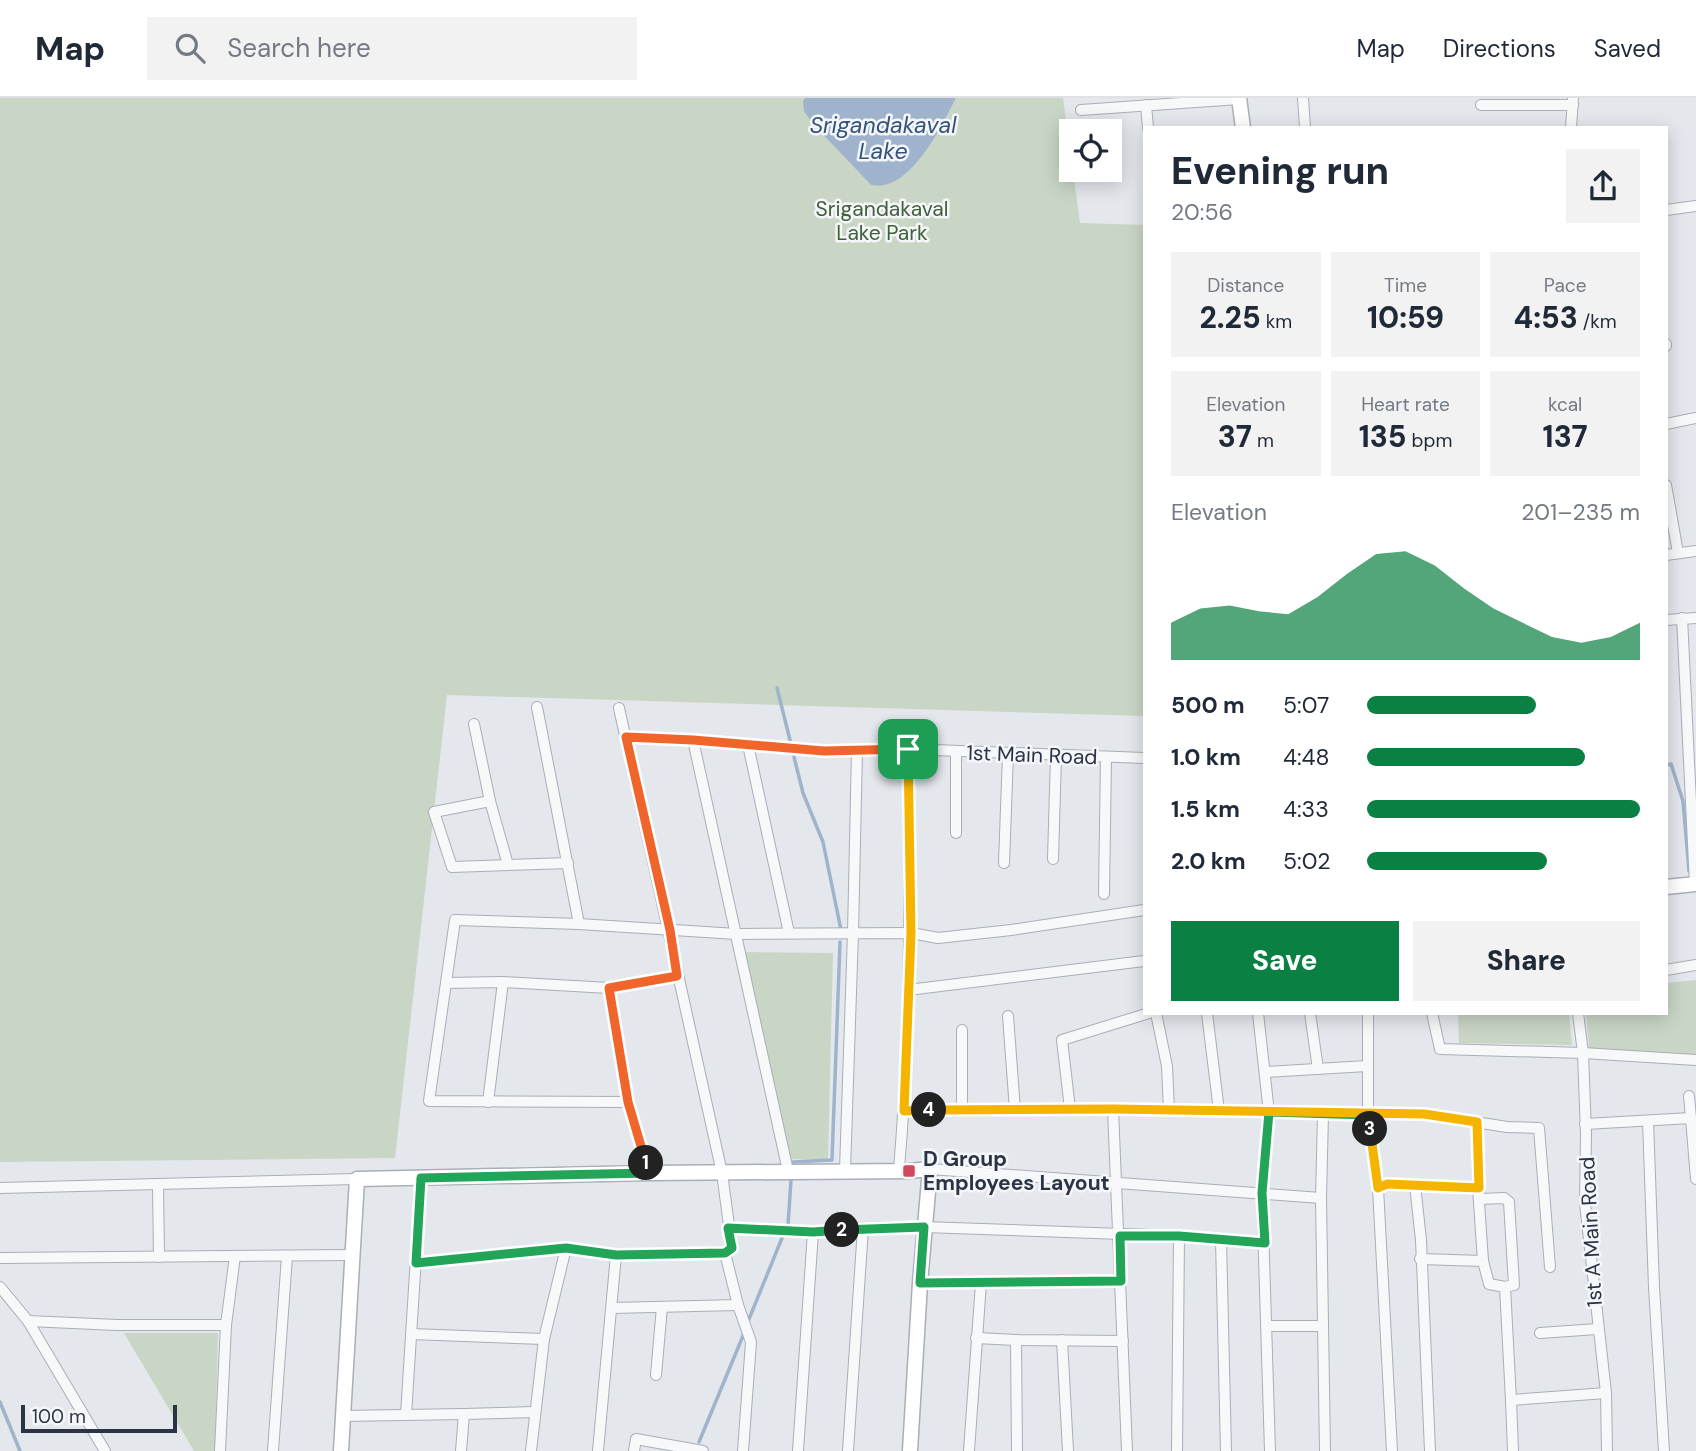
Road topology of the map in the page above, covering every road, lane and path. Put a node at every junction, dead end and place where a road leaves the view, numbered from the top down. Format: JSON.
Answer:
{"nodes":[{"id":1,"x":1303,"y":98,"type":"edge"},
{"id":2,"x":1239,"y":99,"type":"edge"},
{"id":3,"x":1573,"y":102,"type":"edge"},
{"id":4,"x":1481,"y":104,"type":"dead end"},
{"id":5,"x":1146,"y":105,"type":"junction"},
{"id":6,"x":1081,"y":110,"type":"dead end"},
{"id":7,"x":1147,"y":126,"type":"edge"},
{"id":8,"x":1243,"y":126,"type":"edge"},
{"id":9,"x":1305,"y":126,"type":"edge"},
{"id":10,"x":1571,"y":126,"type":"edge"},
{"id":11,"x":1696,"y":206,"type":"edge"},
{"id":12,"x":1668,"y":210,"type":"edge"},
{"id":13,"x":1696,"y":418,"type":"edge"},
{"id":14,"x":1668,"y":424,"type":"edge"},
{"id":15,"x":1668,"y":496,"type":"edge"},
{"id":16,"x":1696,"y":551,"type":"edge"},
{"id":17,"x":1678,"y":553,"type":"junction"},
{"id":18,"x":1668,"y":555,"type":"edge"},
{"id":19,"x":1682,"y":618,"type":"junction"},
{"id":20,"x":1696,"y":618,"type":"edge"},
{"id":21,"x":1668,"y":620,"type":"edge"},
{"id":22,"x":537,"y":707,"type":"dead end"},
{"id":23,"x":619,"y":708,"type":"dead end"},
{"id":24,"x":474,"y":724,"type":"dead end"},
{"id":25,"x":626,"y":737,"type":"junction"},
{"id":26,"x":693,"y":740,"type":"junction"},
{"id":27,"x":748,"y":745,"type":"junction"},
{"id":28,"x":908,"y":749,"type":"junction"},
{"id":29,"x":856,"y":750,"type":"junction"},
{"id":30,"x":956,"y":751,"type":"junction"},
{"id":31,"x":1008,"y":754,"type":"junction"},
{"id":32,"x":1056,"y":756,"type":"junction"},
{"id":33,"x":1106,"y":758,"type":"junction"},
{"id":34,"x":1143,"y":758,"type":"edge"},
{"id":35,"x":490,"y":801,"type":"junction"},
{"id":36,"x":956,"y":833,"type":"dead end"},
{"id":37,"x":1053,"y":859,"type":"dead end"},
{"id":38,"x":568,"y":863,"type":"junction"},
{"id":39,"x":1004,"y":863,"type":"dead end"},
{"id":40,"x":508,"y":865,"type":"junction"},
{"id":41,"x":1695,"y":877,"type":"edge"},
{"id":42,"x":1668,"y":886,"type":"edge"},
{"id":43,"x":1104,"y":894,"type":"dead end"},
{"id":44,"x":1143,"y":910,"type":"edge"},
{"id":45,"x":579,"y":924,"type":"junction"},
{"id":46,"x":670,"y":930,"type":"junction"},
{"id":47,"x":789,"y":933,"type":"junction"},
{"id":48,"x":853,"y":933,"type":"junction"},
{"id":49,"x":911,"y":933,"type":"junction"},
{"id":50,"x":737,"y":934,"type":"junction"},
{"id":51,"x":1143,"y":961,"type":"edge"},
{"id":52,"x":1696,"y":965,"type":"edge"},
{"id":53,"x":1668,"y":970,"type":"edge"},
{"id":54,"x":677,"y":976,"type":"junction"},
{"id":55,"x":503,"y":982,"type":"junction"},
{"id":56,"x":447,"y":983,"type":"junction"},
{"id":57,"x":609,"y":988,"type":"junction"},
{"id":58,"x":908,"y":990,"type":"junction"},
{"id":59,"x":1143,"y":1015,"type":"edge"},
{"id":60,"x":1156,"y":1015,"type":"edge"},
{"id":61,"x":1208,"y":1015,"type":"edge"},
{"id":62,"x":1258,"y":1015,"type":"edge"},
{"id":63,"x":1310,"y":1015,"type":"edge"},
{"id":64,"x":1368,"y":1015,"type":"edge"},
{"id":65,"x":1432,"y":1015,"type":"edge"},
{"id":66,"x":1578,"y":1015,"type":"edge"},
{"id":67,"x":1008,"y":1016,"type":"dead end"},
{"id":68,"x":962,"y":1030,"type":"dead end"},
{"id":69,"x":1583,"y":1053,"type":"junction"},
{"id":70,"x":1696,"y":1060,"type":"edge"},
{"id":71,"x":1367,"y":1066,"type":"junction"},
{"id":72,"x":1318,"y":1069,"type":"junction"},
{"id":73,"x":1266,"y":1072,"type":"junction"},
{"id":74,"x":1689,"y":1096,"type":"dead end"},
{"id":75,"x":488,"y":1102,"type":"junction"},
{"id":76,"x":628,"y":1102,"type":"junction"},
{"id":77,"x":1070,"y":1109,"type":"junction"},
{"id":78,"x":1113,"y":1109,"type":"junction"},
{"id":79,"x":962,"y":1110,"type":"junction"},
{"id":80,"x":1015,"y":1110,"type":"junction"},
{"id":81,"x":1169,"y":1110,"type":"junction"},
{"id":82,"x":904,"y":1111,"type":"junction"},
{"id":83,"x":1219,"y":1111,"type":"junction"},
{"id":84,"x":1269,"y":1112,"type":"junction"},
{"id":85,"x":1323,"y":1114,"type":"junction"},
{"id":86,"x":1368,"y":1115,"type":"junction"},
{"id":87,"x":1691,"y":1118,"type":"junction"},
{"id":88,"x":1648,"y":1121,"type":"junction"},
{"id":89,"x":1477,"y":1122,"type":"junction"},
{"id":90,"x":1586,"y":1124,"type":"junction"},
{"id":91,"x":930,"y":1168,"type":"junction"},
{"id":92,"x":845,"y":1170,"type":"junction"},
{"id":93,"x":899,"y":1170,"type":"junction"},
{"id":94,"x":788,"y":1171,"type":"junction"},
{"id":95,"x":649,"y":1173,"type":"junction"},
{"id":96,"x":722,"y":1173,"type":"junction"},
{"id":97,"x":421,"y":1178,"type":"junction"},
{"id":98,"x":358,"y":1179,"type":"junction"},
{"id":99,"x":1696,"y":1179,"type":"edge"},
{"id":100,"x":1118,"y":1183,"type":"junction"},
{"id":101,"x":158,"y":1184,"type":"junction"},
{"id":102,"x":1415,"y":1185,"type":"junction"},
{"id":103,"x":0,"y":1188,"type":"edge"},
{"id":104,"x":1378,"y":1188,"type":"junction"},
{"id":105,"x":1479,"y":1188,"type":"junction"},
{"id":106,"x":1262,"y":1193,"type":"junction"},
{"id":107,"x":1321,"y":1198,"type":"junction"},
{"id":108,"x":1479,"y":1199,"type":"junction"},
{"id":109,"x":924,"y":1227,"type":"junction"},
{"id":110,"x":728,"y":1228,"type":"junction"},
{"id":111,"x":863,"y":1228,"type":"junction"},
{"id":112,"x":813,"y":1232,"type":"junction"},
{"id":113,"x":1120,"y":1236,"type":"junction"},
{"id":114,"x":1179,"y":1236,"type":"junction"},
{"id":115,"x":1221,"y":1240,"type":"junction"},
{"id":116,"x":1265,"y":1243,"type":"junction"},
{"id":117,"x":566,"y":1248,"type":"junction"},
{"id":118,"x":725,"y":1253,"type":"junction"},
{"id":119,"x":352,"y":1255,"type":"junction"},
{"id":120,"x":616,"y":1255,"type":"junction"},
{"id":121,"x":234,"y":1256,"type":"junction"},
{"id":122,"x":287,"y":1256,"type":"junction"},
{"id":123,"x":159,"y":1257,"type":"junction"},
{"id":124,"x":0,"y":1258,"type":"edge"},
{"id":125,"x":1420,"y":1259,"type":"junction"},
{"id":126,"x":1483,"y":1261,"type":"junction"},
{"id":127,"x":416,"y":1263,"type":"junction"},
{"id":128,"x":1550,"y":1267,"type":"dead end"},
{"id":129,"x":1121,"y":1281,"type":"junction"},
{"id":130,"x":920,"y":1283,"type":"junction"},
{"id":131,"x":981,"y":1283,"type":"junction"},
{"id":132,"x":0,"y":1287,"type":"edge"},
{"id":133,"x":1505,"y":1287,"type":"junction"},
{"id":134,"x":738,"y":1305,"type":"junction"},
{"id":135,"x":662,"y":1307,"type":"junction"},
{"id":136,"x":612,"y":1308,"type":"junction"},
{"id":137,"x":28,"y":1321,"type":"junction"},
{"id":138,"x":226,"y":1325,"type":"junction"},
{"id":139,"x":1267,"y":1326,"type":"junction"},
{"id":140,"x":1323,"y":1326,"type":"junction"},
{"id":141,"x":1597,"y":1329,"type":"junction"},
{"id":142,"x":1540,"y":1333,"type":"dead end"},
{"id":143,"x":411,"y":1334,"type":"junction"},
{"id":144,"x":976,"y":1338,"type":"junction"},
{"id":145,"x":544,"y":1339,"type":"junction"},
{"id":146,"x":1016,"y":1340,"type":"junction"},
{"id":147,"x":1062,"y":1340,"type":"junction"},
{"id":148,"x":1123,"y":1341,"type":"junction"},
{"id":149,"x":656,"y":1375,"type":"dead end"},
{"id":150,"x":1606,"y":1393,"type":"junction"},
{"id":151,"x":1511,"y":1400,"type":"junction"},
{"id":152,"x":535,"y":1412,"type":"junction"},
{"id":153,"x":464,"y":1414,"type":"junction"},
{"id":154,"x":406,"y":1415,"type":"junction"},
{"id":155,"x":342,"y":1416,"type":"junction"},
{"id":156,"x":105,"y":1451,"type":"edge"},
{"id":157,"x":220,"y":1451,"type":"edge"},
{"id":158,"x":273,"y":1451,"type":"edge"},
{"id":159,"x":341,"y":1451,"type":"edge"},
{"id":160,"x":461,"y":1451,"type":"edge"},
{"id":161,"x":531,"y":1451,"type":"edge"},
{"id":162,"x":598,"y":1451,"type":"edge"},
{"id":163,"x":634,"y":1451,"type":"edge"},
{"id":164,"x":703,"y":1451,"type":"edge"},
{"id":165,"x":743,"y":1451,"type":"edge"},
{"id":166,"x":798,"y":1451,"type":"edge"},
{"id":167,"x":848,"y":1451,"type":"edge"},
{"id":168,"x":910,"y":1451,"type":"edge"},
{"id":169,"x":969,"y":1451,"type":"edge"},
{"id":170,"x":1017,"y":1451,"type":"edge"},
{"id":171,"x":1068,"y":1451,"type":"edge"},
{"id":172,"x":1127,"y":1451,"type":"edge"},
{"id":173,"x":1177,"y":1451,"type":"edge"},
{"id":174,"x":1226,"y":1451,"type":"edge"},
{"id":175,"x":1270,"y":1451,"type":"edge"},
{"id":176,"x":1325,"y":1451,"type":"edge"},
{"id":177,"x":1392,"y":1451,"type":"edge"},
{"id":178,"x":1430,"y":1451,"type":"edge"},
{"id":179,"x":1513,"y":1451,"type":"edge"},
{"id":180,"x":1607,"y":1451,"type":"edge"},
{"id":181,"x":1664,"y":1451,"type":"edge"}],
"edges":[{"from":1,"to":9,"type":"street"},
{"from":2,"to":5,"type":"street"},
{"from":2,"to":8,"type":"street"},
{"from":3,"to":4,"type":"street"},
{"from":3,"to":10,"type":"street"},
{"from":5,"to":6,"type":"street"},
{"from":5,"to":7,"type":"street"},
{"from":11,"to":12,"type":"street"},
{"from":13,"to":14,"type":"street"},
{"from":15,"to":17,"type":"street"},
{"from":16,"to":17,"type":"street"},
{"from":17,"to":18,"type":"street"},
{"from":19,"to":20,"type":"street"},
{"from":19,"to":21,"type":"street"},
{"from":19,"to":41,"type":"street"},
{"from":22,"to":38,"type":"street"},
{"from":23,"to":25,"type":"street"},
{"from":24,"to":35,"type":"street"},
{"from":25,"to":26,"type":"street","name":"1st Main Road"},
{"from":25,"to":46,"type":"street"},
{"from":26,"to":27,"type":"street","name":"1st Main Road"},
{"from":26,"to":50,"type":"street"},
{"from":27,"to":29,"type":"street","name":"1st Main Road"},
{"from":27,"to":47,"type":"street"},
{"from":28,"to":29,"type":"street","name":"1st Main Road"},
{"from":28,"to":30,"type":"street","name":"1st Main Road"},
{"from":28,"to":49,"type":"street"},
{"from":29,"to":48,"type":"street"},
{"from":30,"to":31,"type":"street","name":"1st Main Road"},
{"from":30,"to":36,"type":"street"},
{"from":31,"to":32,"type":"street","name":"1st Main Road"},
{"from":31,"to":39,"type":"street"},
{"from":32,"to":33,"type":"street","name":"1st Main Road"},
{"from":32,"to":37,"type":"street"},
{"from":33,"to":34,"type":"street","name":"1st Main Road"},
{"from":33,"to":43,"type":"street"},
{"from":35,"to":40,"type":"street"},
{"from":35,"to":40,"type":"street"},
{"from":38,"to":40,"type":"street"},
{"from":38,"to":45,"type":"street"},
{"from":41,"to":42,"type":"street"},
{"from":44,"to":49,"type":"street"},
{"from":45,"to":46,"type":"street"},
{"from":45,"to":56,"type":"street"},
{"from":46,"to":50,"type":"street"},
{"from":46,"to":54,"type":"street"},
{"from":47,"to":48,"type":"street"},
{"from":47,"to":50,"type":"street"},
{"from":48,"to":49,"type":"street"},
{"from":48,"to":92,"type":"street"},
{"from":49,"to":58,"type":"street"},
{"from":50,"to":94,"type":"street"},
{"from":51,"to":58,"type":"street"},
{"from":52,"to":53,"type":"street"},
{"from":54,"to":57,"type":"street"},
{"from":54,"to":96,"type":"street"},
{"from":55,"to":56,"type":"street"},
{"from":55,"to":57,"type":"street"},
{"from":55,"to":75,"type":"street"},
{"from":56,"to":75,"type":"street"},
{"from":57,"to":76,"type":"street"},
{"from":58,"to":82,"type":"street"},
{"from":59,"to":77,"type":"street"},
{"from":60,"to":81,"type":"street"},
{"from":61,"to":83,"type":"street"},
{"from":62,"to":73,"type":"street"},
{"from":63,"to":72,"type":"street"},
{"from":64,"to":71,"type":"street"},
{"from":65,"to":69,"type":"street"},
{"from":66,"to":69,"type":"street","name":"1st A Main Road"},
{"from":67,"to":80,"type":"street"},
{"from":68,"to":79,"type":"street"},
{"from":69,"to":70,"type":"street"},
{"from":69,"to":90,"type":"street","name":"1st A Main Road"},
{"from":71,"to":72,"type":"street"},
{"from":71,"to":86,"type":"street"},
{"from":72,"to":73,"type":"street"},
{"from":73,"to":84,"type":"street"},
{"from":74,"to":87,"type":"street"},
{"from":75,"to":76,"type":"street"},
{"from":76,"to":95,"type":"street"},
{"from":77,"to":78,"type":"street"},
{"from":77,"to":80,"type":"street"},
{"from":78,"to":81,"type":"street"},
{"from":78,"to":100,"type":"street"},
{"from":79,"to":80,"type":"street"},
{"from":79,"to":82,"type":"street"},
{"from":81,"to":83,"type":"street"},
{"from":82,"to":93,"type":"street"},
{"from":83,"to":84,"type":"street"},
{"from":84,"to":85,"type":"street"},
{"from":84,"to":106,"type":"street"},
{"from":85,"to":86,"type":"street"},
{"from":85,"to":107,"type":"street"},
{"from":86,"to":89,"type":"street"},
{"from":86,"to":104,"type":"street"},
{"from":87,"to":88,"type":"street"},
{"from":87,"to":99,"type":"street"},
{"from":88,"to":90,"type":"street"},
{"from":88,"to":181,"type":"street"},
{"from":89,"to":105,"type":"street"},
{"from":89,"to":128,"type":"street"},
{"from":90,"to":141,"type":"street","name":"1st A Main Road"},
{"from":91,"to":93,"type":"street"},
{"from":91,"to":100,"type":"street"},
{"from":91,"to":109,"type":"street"},
{"from":92,"to":93,"type":"street"},
{"from":92,"to":94,"type":"street"},
{"from":94,"to":96,"type":"street"},
{"from":95,"to":96,"type":"street"},
{"from":95,"to":97,"type":"street"},
{"from":96,"to":110,"type":"street"},
{"from":97,"to":98,"type":"street"},
{"from":97,"to":127,"type":"street"},
{"from":98,"to":101,"type":"street"},
{"from":98,"to":119,"type":"street"},
{"from":100,"to":106,"type":"street"},
{"from":100,"to":113,"type":"street"},
{"from":101,"to":103,"type":"street"},
{"from":101,"to":123,"type":"street"},
{"from":102,"to":104,"type":"street"},
{"from":102,"to":105,"type":"street"},
{"from":102,"to":125,"type":"street"},
{"from":104,"to":177,"type":"street"},
{"from":105,"to":108,"type":"street"},
{"from":106,"to":107,"type":"street"},
{"from":106,"to":116,"type":"street"},
{"from":107,"to":140,"type":"street"},
{"from":108,"to":126,"type":"street"},
{"from":108,"to":133,"type":"street"},
{"from":109,"to":111,"type":"street"},
{"from":109,"to":113,"type":"street"},
{"from":109,"to":130,"type":"street"},
{"from":110,"to":112,"type":"street"},
{"from":110,"to":118,"type":"street"},
{"from":111,"to":112,"type":"street"},
{"from":111,"to":167,"type":"street"},
{"from":112,"to":166,"type":"street"},
{"from":113,"to":114,"type":"street"},
{"from":113,"to":129,"type":"street"},
{"from":114,"to":115,"type":"street"},
{"from":114,"to":173,"type":"street"},
{"from":115,"to":116,"type":"street"},
{"from":115,"to":174,"type":"street"},
{"from":116,"to":139,"type":"street"},
{"from":117,"to":120,"type":"street"},
{"from":117,"to":127,"type":"street"},
{"from":117,"to":145,"type":"street"},
{"from":118,"to":120,"type":"street"},
{"from":118,"to":134,"type":"street"},
{"from":119,"to":122,"type":"street"},
{"from":119,"to":155,"type":"street"},
{"from":120,"to":136,"type":"street"},
{"from":121,"to":122,"type":"street"},
{"from":121,"to":123,"type":"street"},
{"from":121,"to":138,"type":"street"},
{"from":122,"to":158,"type":"street"},
{"from":123,"to":124,"type":"street"},
{"from":125,"to":126,"type":"street"},
{"from":125,"to":178,"type":"street"},
{"from":126,"to":133,"type":"street"},
{"from":127,"to":143,"type":"street"},
{"from":129,"to":131,"type":"street"},
{"from":129,"to":148,"type":"street"},
{"from":130,"to":131,"type":"street"},
{"from":130,"to":168,"type":"street"},
{"from":131,"to":144,"type":"street"},
{"from":132,"to":137,"type":"street"},
{"from":133,"to":151,"type":"street"},
{"from":134,"to":135,"type":"street"},
{"from":134,"to":165,"type":"street"},
{"from":135,"to":136,"type":"street"},
{"from":135,"to":149,"type":"street"},
{"from":136,"to":162,"type":"street"},
{"from":137,"to":138,"type":"street"},
{"from":137,"to":156,"type":"street"},
{"from":138,"to":157,"type":"street"},
{"from":139,"to":140,"type":"street"},
{"from":139,"to":175,"type":"street"},
{"from":140,"to":176,"type":"street"},
{"from":141,"to":142,"type":"street"},
{"from":141,"to":150,"type":"street","name":"1st A Main Road"},
{"from":143,"to":145,"type":"street"},
{"from":143,"to":154,"type":"street"},
{"from":144,"to":146,"type":"street"},
{"from":144,"to":169,"type":"street"},
{"from":145,"to":152,"type":"street"},
{"from":146,"to":147,"type":"street"},
{"from":146,"to":170,"type":"street"},
{"from":147,"to":148,"type":"street"},
{"from":147,"to":171,"type":"street"},
{"from":148,"to":172,"type":"street"},
{"from":150,"to":151,"type":"street"},
{"from":150,"to":180,"type":"street","name":"1st A Main Road"},
{"from":151,"to":179,"type":"street"},
{"from":152,"to":153,"type":"street"},
{"from":152,"to":161,"type":"street"},
{"from":153,"to":154,"type":"street"},
{"from":153,"to":160,"type":"street"},
{"from":154,"to":155,"type":"street"},
{"from":155,"to":159,"type":"street"},
{"from":163,"to":164,"type":"street"}]}
